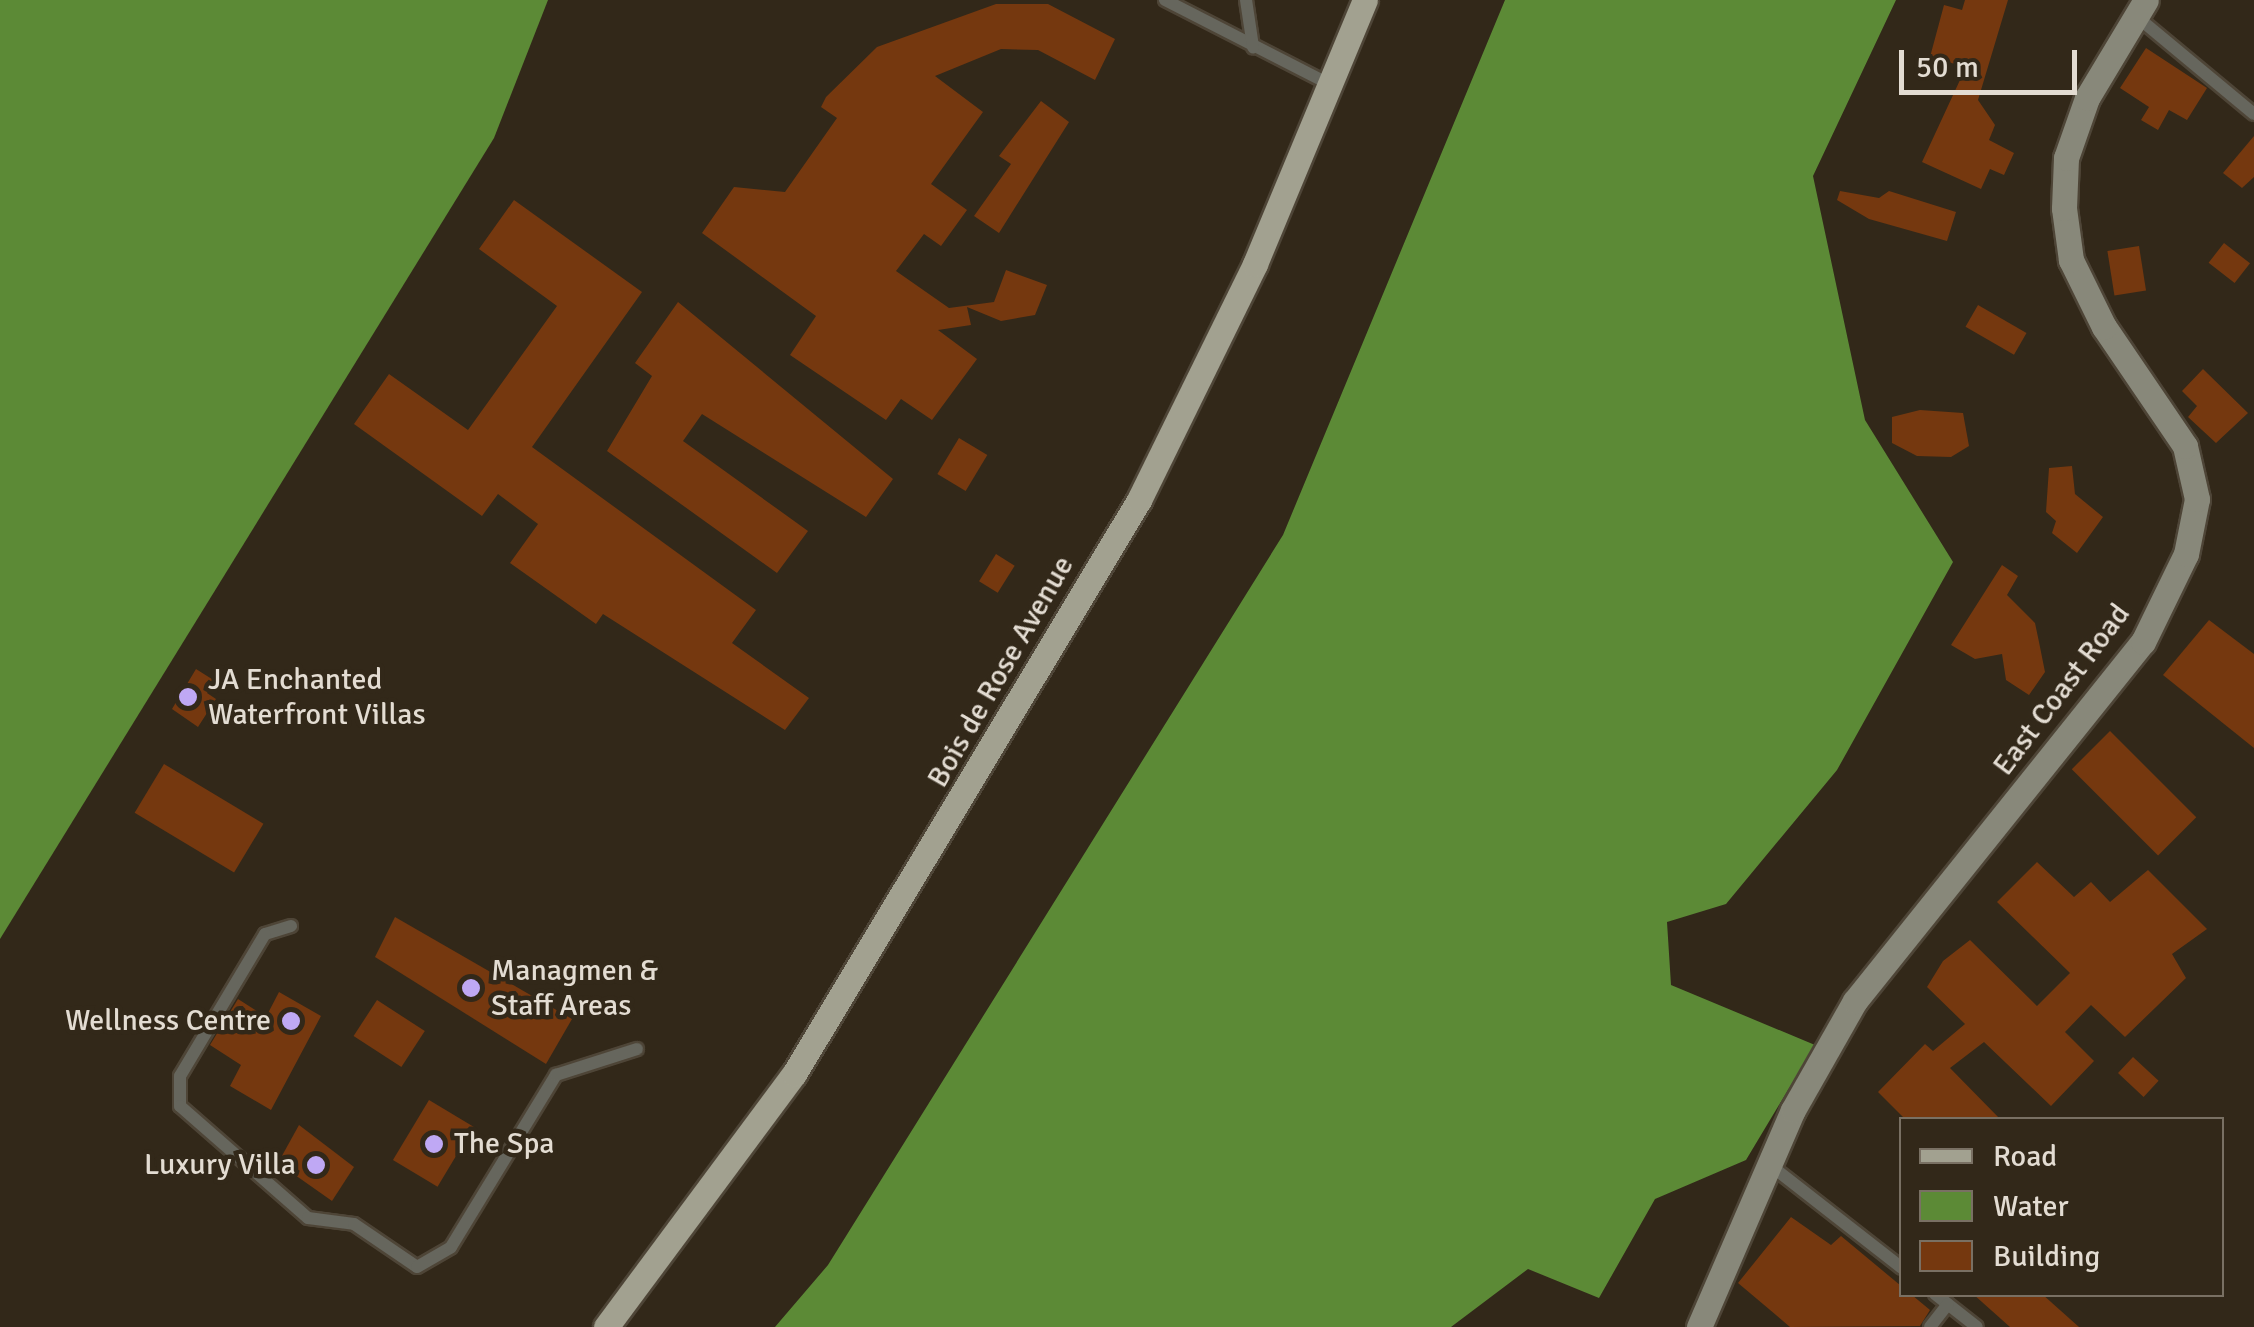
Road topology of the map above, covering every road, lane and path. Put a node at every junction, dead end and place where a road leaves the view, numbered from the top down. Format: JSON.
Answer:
{"nodes":[{"id":1,"x":1165,"y":0,"type":"edge"},
{"id":2,"x":1246,"y":0,"type":"edge"},
{"id":3,"x":1365,"y":0,"type":"edge"},
{"id":4,"x":2141,"y":8,"type":"edge"},
{"id":5,"x":1253,"y":46,"type":"junction"},
{"id":6,"x":1334,"y":86,"type":"junction"},
{"id":7,"x":2254,"y":114,"type":"edge"},
{"id":8,"x":291,"y":926,"type":"dead end"},
{"id":9,"x":637,"y":1049,"type":"dead end"},
{"id":10,"x":1770,"y":1165,"type":"junction"},
{"id":11,"x":1899,"y":1266,"type":"edge"},
{"id":12,"x":1939,"y":1297,"type":"edge"},
{"id":13,"x":1948,"y":1304,"type":"junction"},
{"id":14,"x":606,"y":1327,"type":"edge"},
{"id":15,"x":1699,"y":1327,"type":"edge"},
{"id":16,"x":1930,"y":1327,"type":"edge"},
{"id":17,"x":1976,"y":1327,"type":"edge"}],
"edges":[{"from":1,"to":5,"type":"lane"},
{"from":2,"to":5,"type":"lane"},
{"from":3,"to":6,"type":"main road","name":"Bois de Rose Avenue"},
{"from":4,"to":7,"type":"lane"},
{"from":4,"to":10,"type":"main road","name":"East Coast Road"},
{"from":5,"to":6,"type":"lane"},
{"from":6,"to":14,"type":"main road","name":"Bois de Rose Avenue"},
{"from":8,"to":9,"type":"lane"},
{"from":10,"to":11,"type":"lane"},
{"from":10,"to":15,"type":"main road","name":"East Coast Road"},
{"from":12,"to":13,"type":"lane"},
{"from":13,"to":16,"type":"lane"},
{"from":13,"to":17,"type":"lane"}]}
